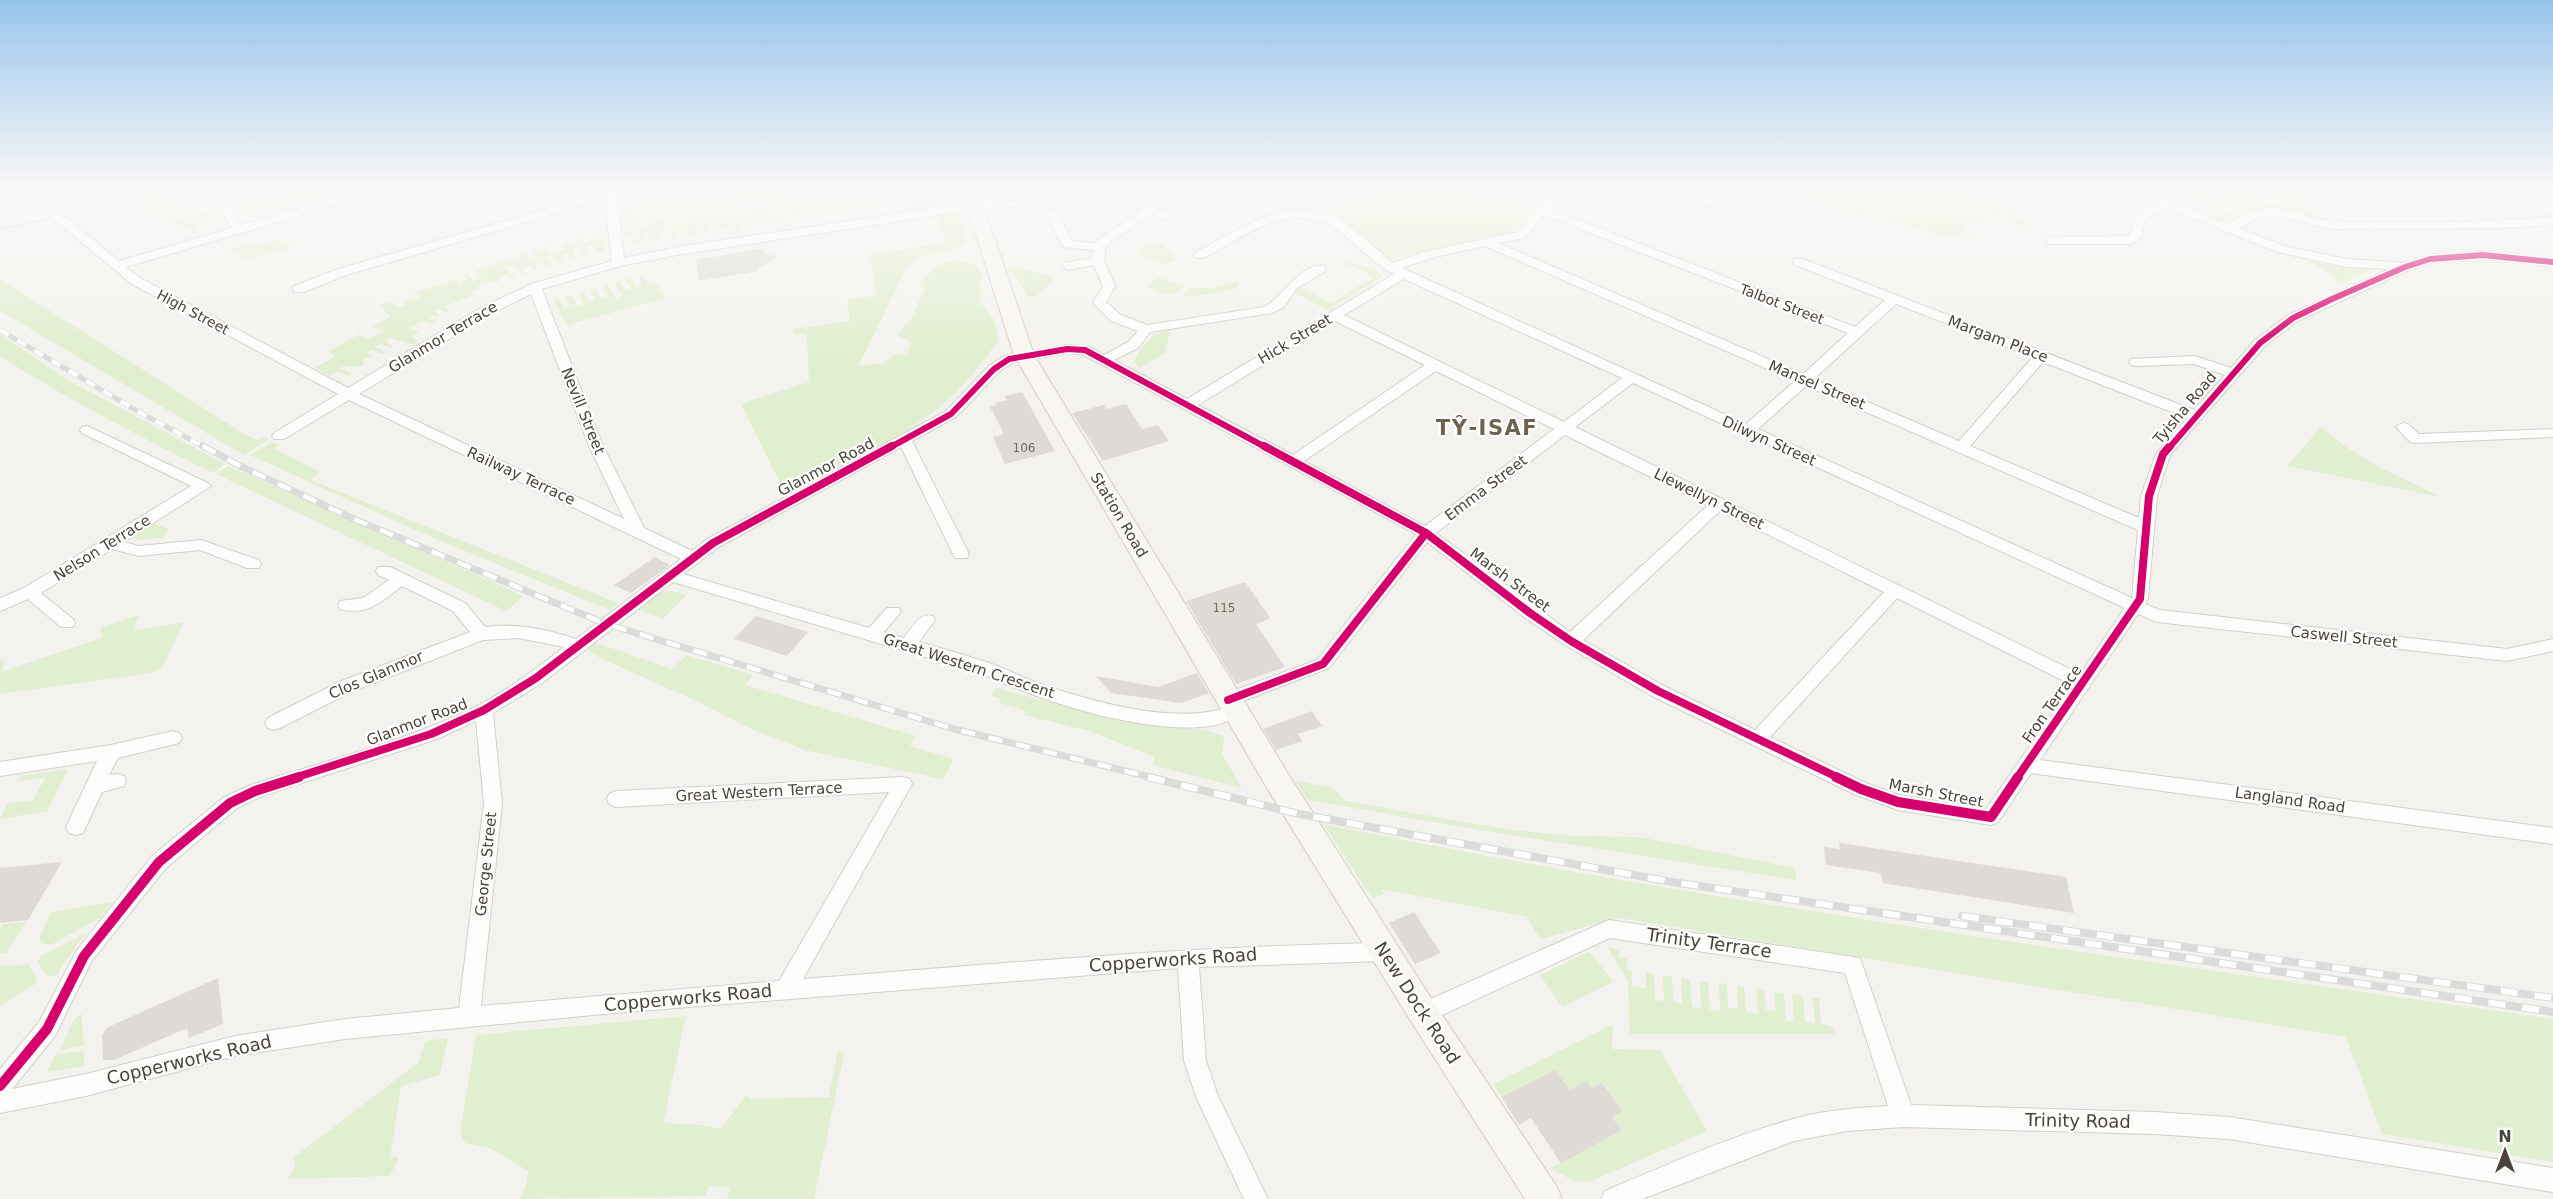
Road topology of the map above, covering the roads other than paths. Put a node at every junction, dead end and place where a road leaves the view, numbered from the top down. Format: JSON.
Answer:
{"nodes":[{"id":1,"x":88,"y":243,"type":"edge"},
{"id":2,"x":193,"y":243,"type":"edge"},
{"id":3,"x":439,"y":243,"type":"edge"},
{"id":4,"x":616,"y":243,"type":"edge"},
{"id":5,"x":727,"y":243,"type":"edge"},
{"id":6,"x":990,"y":243,"type":"edge"},
{"id":7,"x":1066,"y":243,"type":"edge"},
{"id":8,"x":1100,"y":243,"type":"edge"},
{"id":9,"x":1223,"y":243,"type":"edge"},
{"id":10,"x":1360,"y":243,"type":"edge"},
{"id":11,"x":1487,"y":243,"type":"joint"},
{"id":12,"x":1626,"y":243,"type":"edge"},
{"id":13,"x":2262,"y":243,"type":"edge"},
{"id":14,"x":1100,"y":247,"type":"junction"},
{"id":15,"x":1200,"y":255,"type":"dead end"},
{"id":16,"x":1098,"y":261,"type":"junction"},
{"id":17,"x":1799,"y":262,"type":"dead end"},
{"id":18,"x":2553,"y":262,"type":"edge"},
{"id":19,"x":618,"y":263,"type":"junction"},
{"id":20,"x":116,"y":266,"type":"junction"},
{"id":21,"x":1068,"y":266,"type":"dead end"},
{"id":22,"x":2405,"y":267,"type":"junction"},
{"id":23,"x":1320,"y":269,"type":"dead end"},
{"id":24,"x":1397,"y":271,"type":"junction"},
{"id":25,"x":536,"y":287,"type":"junction"},
{"id":26,"x":299,"y":289,"type":"dead end"},
{"id":27,"x":1894,"y":298,"type":"junction"},
{"id":28,"x":1334,"y":315,"type":"junction"},
{"id":29,"x":1146,"y":329,"type":"junction"},
{"id":30,"x":1856,"y":332,"type":"junction"},
{"id":31,"x":1024,"y":355,"type":"junction"},
{"id":32,"x":2041,"y":356,"type":"junction"},
{"id":33,"x":1104,"y":360,"type":"junction"},
{"id":34,"x":2136,"y":362,"type":"dead end"},
{"id":35,"x":1435,"y":365,"type":"junction"},
{"id":36,"x":2233,"y":371,"type":"junction"},
{"id":37,"x":1631,"y":378,"type":"junction"},
{"id":38,"x":1804,"y":380,"type":"junction"},
{"id":39,"x":348,"y":394,"type":"junction"},
{"id":40,"x":1187,"y":405,"type":"junction"},
{"id":41,"x":2196,"y":416,"type":"junction"},
{"id":42,"x":2403,"y":427,"type":"dead end"},
{"id":43,"x":1564,"y":428,"type":"junction"},
{"id":44,"x":87,"y":430,"type":"dead end"},
{"id":45,"x":1747,"y":430,"type":"junction"},
{"id":46,"x":2553,"y":433,"type":"edge"},
{"id":47,"x":279,"y":436,"type":"dead end"},
{"id":48,"x":905,"y":441,"type":"junction"},
{"id":49,"x":1961,"y":447,"type":"junction"},
{"id":50,"x":1293,"y":462,"type":"junction"},
{"id":51,"x":1719,"y":504,"type":"junction"},
{"id":52,"x":2146,"y":527,"type":"junction"},
{"id":53,"x":638,"y":532,"type":"junction"},
{"id":54,"x":1426,"y":533,"type":"junction"},
{"id":55,"x":109,"y":543,"type":"junction"},
{"id":56,"x":961,"y":554,"type":"dead end"},
{"id":57,"x":693,"y":558,"type":"junction"},
{"id":58,"x":254,"y":564,"type":"dead end"},
{"id":59,"x":384,"y":571,"type":"dead end"},
{"id":60,"x":672,"y":576,"type":"junction"},
{"id":61,"x":402,"y":579,"type":"junction"},
{"id":62,"x":1895,"y":590,"type":"junction"},
{"id":63,"x":30,"y":592,"type":"junction"},
{"id":64,"x":0,"y":605,"type":"edge"},
{"id":65,"x":346,"y":605,"type":"dead end"},
{"id":66,"x":2136,"y":607,"type":"junction"},
{"id":67,"x":893,"y":612,"type":"dead end"},
{"id":68,"x":927,"y":620,"type":"dead end"},
{"id":69,"x":67,"y":623,"type":"dead end"},
{"id":70,"x":481,"y":634,"type":"junction"},
{"id":71,"x":873,"y":634,"type":"junction"},
{"id":72,"x":1571,"y":641,"type":"junction"},
{"id":73,"x":577,"y":645,"type":"junction"},
{"id":74,"x":908,"y":645,"type":"junction"},
{"id":75,"x":2553,"y":645,"type":"edge"},
{"id":76,"x":2084,"y":683,"type":"junction"},
{"id":77,"x":1232,"y":705,"type":"junction"},
{"id":78,"x":484,"y":710,"type":"junction"},
{"id":79,"x":274,"y":723,"type":"dead end"},
{"id":80,"x":173,"y":738,"type":"dead end"},
{"id":81,"x":1757,"y":740,"type":"junction"},
{"id":82,"x":111,"y":752,"type":"junction"},
{"id":83,"x":2027,"y":765,"type":"junction"},
{"id":84,"x":0,"y":769,"type":"edge"},
{"id":85,"x":117,"y":781,"type":"dead end"},
{"id":86,"x":96,"y":786,"type":"junction"},
{"id":87,"x":616,"y":799,"type":"dead end"},
{"id":88,"x":1293,"y":804,"type":"joint"},
{"id":89,"x":1991,"y":817,"type":"joint"},
{"id":90,"x":76,"y":827,"type":"dead end"},
{"id":91,"x":2553,"y":836,"type":"edge"},
{"id":92,"x":1384,"y":952,"type":"junction"},
{"id":93,"x":1188,"y":958,"type":"junction"},
{"id":94,"x":785,"y":990,"type":"junction"},
{"id":95,"x":1423,"y":1013,"type":"junction"},
{"id":96,"x":469,"y":1017,"type":"junction"},
{"id":97,"x":0,"y":1086,"type":"edge"},
{"id":98,"x":0,"y":1102,"type":"edge"},
{"id":99,"x":1902,"y":1116,"type":"junction"},
{"id":100,"x":2553,"y":1180,"type":"edge"},
{"id":101,"x":1256,"y":1199,"type":"edge"},
{"id":102,"x":1545,"y":1199,"type":"edge"},
{"id":103,"x":1613,"y":1199,"type":"edge"}],
"edges":[{"from":1,"to":20,"type":"street","name":"High Street"},
{"from":2,"to":20,"type":"street"},
{"from":3,"to":26,"type":"street"},
{"from":4,"to":19,"type":"street"},
{"from":5,"to":19,"type":"street","name":"Glanmor Terrace"},
{"from":6,"to":31,"type":"main road","name":"Station Road"},
{"from":7,"to":14,"type":"street"},
{"from":8,"to":14,"type":"street"},
{"from":9,"to":15,"type":"street","name":"Dilwyn Street"},
{"from":10,"to":24,"type":"street","name":"Dilwyn Street"},
{"from":11,"to":24,"type":"street","name":"Hick Street"},
{"from":11,"to":38,"type":"street","name":"Mansel Street"},
{"from":12,"to":30,"type":"street","name":"Talbot Street"},
{"from":13,"to":22,"type":"street"},
{"from":14,"to":16,"type":"street"},
{"from":16,"to":21,"type":"street"},
{"from":16,"to":29,"type":"street"},
{"from":17,"to":27,"type":"street","name":"Margam Place"},
{"from":18,"to":22,"type":"street"},
{"from":19,"to":25,"type":"street","name":"Glanmor Terrace"},
{"from":20,"to":39,"type":"street","name":"High Street"},
{"from":22,"to":36,"type":"street","name":"Tyisha Road"},
{"from":23,"to":29,"type":"street"},
{"from":24,"to":28,"type":"street","name":"Hick Street"},
{"from":24,"to":37,"type":"street","name":"Dilwyn Street"},
{"from":25,"to":39,"type":"street","name":"Glanmor Terrace"},
{"from":25,"to":53,"type":"street","name":"Nevill Street"},
{"from":27,"to":30,"type":"street"},
{"from":27,"to":32,"type":"street","name":"Margam Place"},
{"from":28,"to":35,"type":"street","name":"Llewellyn Street"},
{"from":28,"to":40,"type":"street","name":"Hick Street"},
{"from":29,"to":33,"type":"street"},
{"from":30,"to":38,"type":"street"},
{"from":31,"to":33,"type":"street","name":"Marsh Street"},
{"from":31,"to":48,"type":"street","name":"Glanmor Road"},
{"from":31,"to":77,"type":"main road","name":"Station Road"},
{"from":32,"to":41,"type":"street","name":"Margam Place"},
{"from":32,"to":49,"type":"street"},
{"from":33,"to":40,"type":"street","name":"Marsh Street"},
{"from":34,"to":36,"type":"street"},
{"from":35,"to":43,"type":"street","name":"Llewellyn Street"},
{"from":35,"to":50,"type":"street"},
{"from":36,"to":41,"type":"street","name":"Tyisha Road"},
{"from":37,"to":43,"type":"street","name":"Emma Street"},
{"from":37,"to":45,"type":"street","name":"Dilwyn Street"},
{"from":38,"to":45,"type":"street"},
{"from":38,"to":49,"type":"street","name":"Mansel Street"},
{"from":39,"to":47,"type":"street","name":"Glanmor Terrace"},
{"from":39,"to":53,"type":"street","name":"Railway Terrace"},
{"from":40,"to":50,"type":"street","name":"Marsh Street"},
{"from":41,"to":52,"type":"street","name":"Tyisha Road"},
{"from":42,"to":46,"type":"street"},
{"from":43,"to":51,"type":"street","name":"Llewellyn Street"},
{"from":43,"to":54,"type":"street","name":"Emma Street"},
{"from":44,"to":55,"type":"street","name":"Nelson Terrace"},
{"from":45,"to":66,"type":"street","name":"Dilwyn Street"},
{"from":48,"to":56,"type":"street"},
{"from":48,"to":57,"type":"street","name":"Glanmor Road"},
{"from":49,"to":52,"type":"street","name":"Mansel Street"},
{"from":50,"to":54,"type":"street","name":"Marsh Street"},
{"from":51,"to":62,"type":"street","name":"Llewellyn Street"},
{"from":51,"to":72,"type":"street"},
{"from":52,"to":66,"type":"street","name":"Tyisha Road"},
{"from":53,"to":57,"type":"street","name":"Railway Terrace"},
{"from":54,"to":72,"type":"street","name":"Marsh Street"},
{"from":54,"to":77,"type":"street","name":"Emma Street"},
{"from":55,"to":58,"type":"street"},
{"from":55,"to":63,"type":"street","name":"Nelson Terrace"},
{"from":57,"to":60,"type":"street","name":"Glanmor Road"},
{"from":59,"to":61,"type":"street"},
{"from":60,"to":71,"type":"street","name":"Great Western Crescent"},
{"from":60,"to":73,"type":"street","name":"Glanmor Road"},
{"from":61,"to":65,"type":"street"},
{"from":61,"to":70,"type":"street"},
{"from":62,"to":76,"type":"street","name":"Llewellyn Street"},
{"from":62,"to":81,"type":"street"},
{"from":63,"to":64,"type":"street","name":"Nelson Terrace"},
{"from":63,"to":69,"type":"street"},
{"from":66,"to":75,"type":"street","name":"Caswell Street"},
{"from":66,"to":76,"type":"street","name":"Fron Terrace"},
{"from":67,"to":71,"type":"street"},
{"from":68,"to":74,"type":"street"},
{"from":70,"to":73,"type":"street","name":"Clos Glanmor"},
{"from":70,"to":79,"type":"street","name":"Clos Glanmor"},
{"from":71,"to":74,"type":"street","name":"Great Western Crescent"},
{"from":72,"to":81,"type":"street","name":"Marsh Street"},
{"from":73,"to":78,"type":"street","name":"Glanmor Road"},
{"from":74,"to":77,"type":"street","name":"Great Western Crescent"},
{"from":76,"to":83,"type":"street","name":"Fron Terrace"},
{"from":77,"to":88,"type":"main road","name":"Station Road"},
{"from":78,"to":96,"type":"street","name":"George Street"},
{"from":78,"to":97,"type":"street","name":"Glanmor Road"},
{"from":80,"to":82,"type":"street"},
{"from":81,"to":89,"type":"street","name":"Marsh Street"},
{"from":82,"to":84,"type":"street"},
{"from":82,"to":86,"type":"street"},
{"from":83,"to":89,"type":"street","name":"Fron Terrace"},
{"from":83,"to":91,"type":"street","name":"Langland Road"},
{"from":85,"to":86,"type":"street"},
{"from":86,"to":90,"type":"street"},
{"from":87,"to":94,"type":"street","name":"Great Western Terrace"},
{"from":88,"to":92,"type":"main road","name":"New Dock Road"},
{"from":92,"to":93,"type":"street","name":"Copperworks Road"},
{"from":92,"to":95,"type":"main road","name":"New Dock Road"},
{"from":93,"to":94,"type":"street","name":"Copperworks Road"},
{"from":93,"to":101,"type":"street"},
{"from":94,"to":96,"type":"street","name":"Copperworks Road"},
{"from":95,"to":99,"type":"street","name":"Trinity Terrace"},
{"from":95,"to":102,"type":"main road","name":"New Dock Road"},
{"from":96,"to":98,"type":"street","name":"Copperworks Road"},
{"from":99,"to":100,"type":"street","name":"Trinity Road"},
{"from":99,"to":103,"type":"street","name":"Trinity Road"}]}
